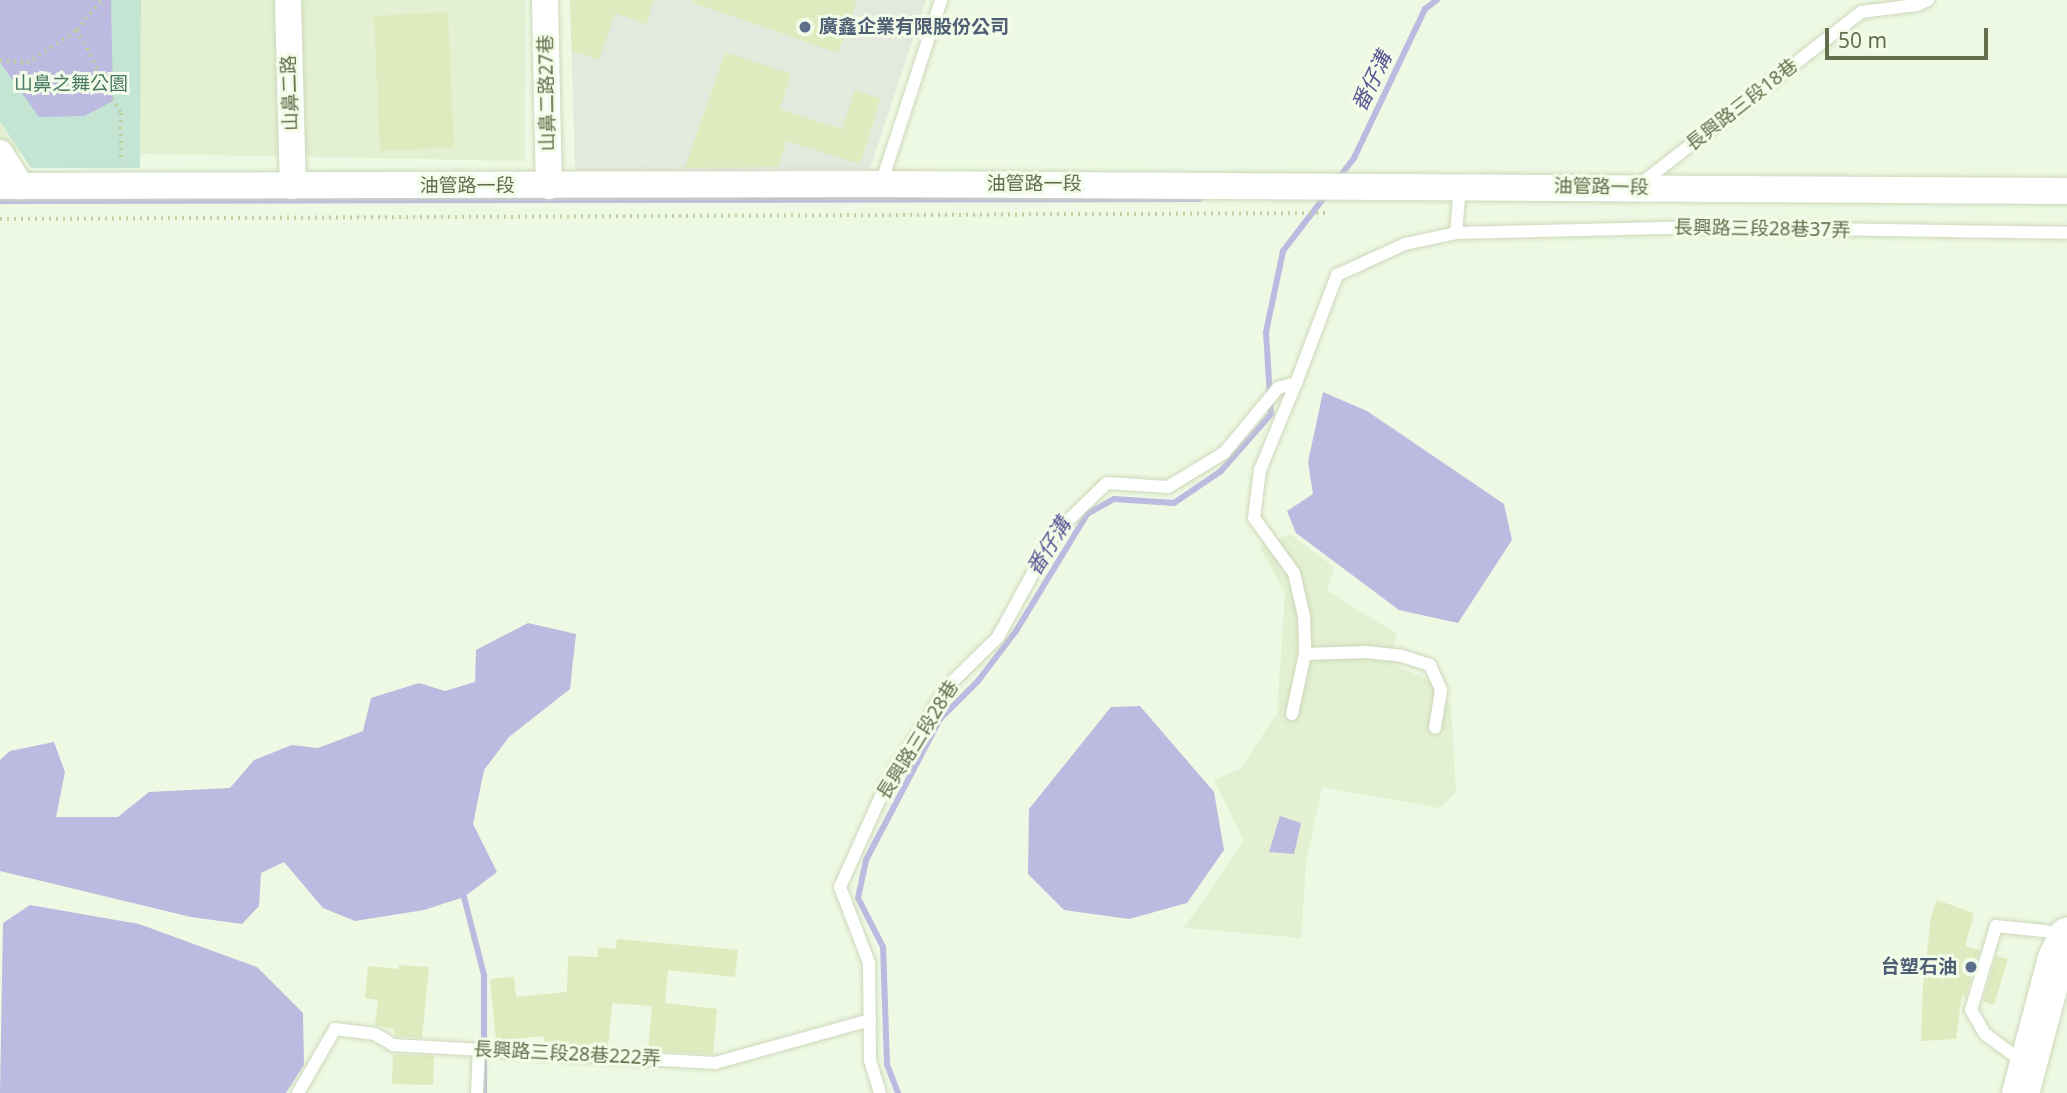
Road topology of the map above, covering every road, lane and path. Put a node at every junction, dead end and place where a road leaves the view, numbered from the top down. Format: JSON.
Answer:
{"nodes":[{"id":1,"x":101,"y":0,"type":"edge"},
{"id":2,"x":288,"y":0,"type":"edge"},
{"id":3,"x":545,"y":0,"type":"edge"},
{"id":4,"x":941,"y":0,"type":"edge"},
{"id":5,"x":1928,"y":0,"type":"edge"},
{"id":6,"x":77,"y":30,"type":"junction"},
{"id":7,"x":0,"y":60,"type":"edge"},
{"id":8,"x":0,"y":153,"type":"edge"},
{"id":9,"x":881,"y":184,"type":"junction"},
{"id":10,"x":10,"y":186,"type":"edge"},
{"id":11,"x":121,"y":186,"type":"junction"},
{"id":12,"x":293,"y":186,"type":"junction"},
{"id":13,"x":549,"y":186,"type":"junction"},
{"id":14,"x":1460,"y":186,"type":"junction"},
{"id":15,"x":1635,"y":187,"type":"junction"},
{"id":16,"x":2067,"y":191,"type":"edge"},
{"id":17,"x":1321,"y":213,"type":"dead end"},
{"id":18,"x":0,"y":219,"type":"edge"},
{"id":19,"x":1456,"y":233,"type":"junction"},
{"id":20,"x":2067,"y":233,"type":"edge"},
{"id":21,"x":1296,"y":383,"type":"junction"},
{"id":22,"x":1305,"y":653,"type":"junction"},
{"id":23,"x":1292,"y":714,"type":"dead end"},
{"id":24,"x":1435,"y":728,"type":"dead end"},
{"id":25,"x":2067,"y":934,"type":"edge"},
{"id":26,"x":870,"y":1020,"type":"junction"},
{"id":27,"x":479,"y":1049,"type":"junction"},
{"id":28,"x":2024,"y":1080,"type":"edge"},
{"id":29,"x":298,"y":1093,"type":"edge"},
{"id":30,"x":477,"y":1093,"type":"edge"},
{"id":31,"x":880,"y":1093,"type":"edge"}],
"edges":[{"from":1,"to":6,"type":"path"},
{"from":2,"to":12,"type":"street","name":"山鼻二路"},
{"from":3,"to":13,"type":"street","name":"山鼻二路27巷"},
{"from":4,"to":9,"type":"lane"},
{"from":5,"to":15,"type":"lane","name":"長興路三段18巷"},
{"from":6,"to":7,"type":"path"},
{"from":6,"to":11,"type":"path"},
{"from":8,"to":10,"type":"street"},
{"from":9,"to":13,"type":"street","name":"油管路一段"},
{"from":9,"to":14,"type":"street","name":"油管路一段"},
{"from":10,"to":11,"type":"street","name":"油管路一段"},
{"from":11,"to":12,"type":"street","name":"油管路一段"},
{"from":12,"to":13,"type":"street","name":"油管路一段"},
{"from":14,"to":15,"type":"street","name":"油管路一段"},
{"from":14,"to":19,"type":"lane"},
{"from":15,"to":16,"type":"street","name":"油管路一段"},
{"from":17,"to":18,"type":"path"},
{"from":19,"to":20,"type":"lane","name":"長興路三段28巷37弄"},
{"from":19,"to":21,"type":"lane"},
{"from":21,"to":22,"type":"lane"},
{"from":21,"to":26,"type":"lane","name":"長興路三段28巷"},
{"from":22,"to":23,"type":"lane"},
{"from":22,"to":24,"type":"lane"},
{"from":25,"to":28,"type":"street"},
{"from":25,"to":28,"type":"lane"},
{"from":26,"to":27,"type":"lane","name":"長興路三段28巷222弄"},
{"from":26,"to":31,"type":"lane","name":"長興路三段28巷"},
{"from":27,"to":29,"type":"lane","name":"長興路三段28巷222弄"},
{"from":27,"to":30,"type":"lane"}]}
